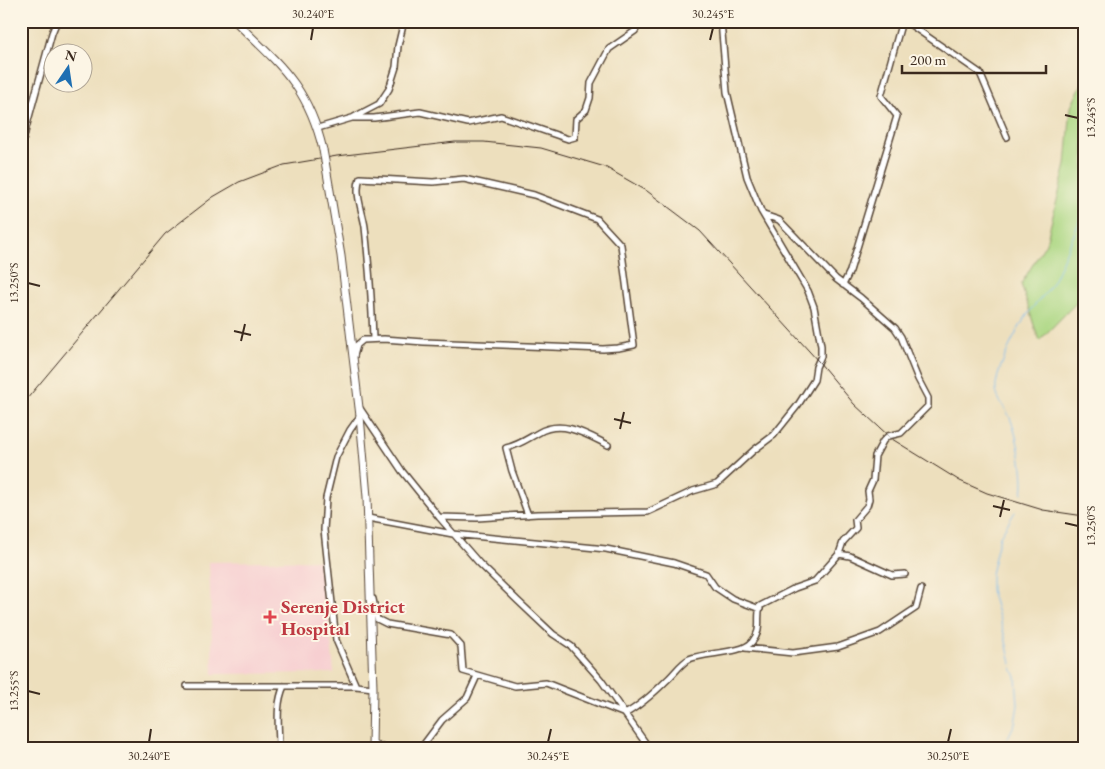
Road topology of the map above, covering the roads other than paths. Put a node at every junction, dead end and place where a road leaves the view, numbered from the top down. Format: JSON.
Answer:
{"nodes":[{"id":1,"x":57,"y":21,"type":"edge"},
{"id":2,"x":235,"y":21,"type":"edge"},
{"id":3,"x":404,"y":21,"type":"edge"},
{"id":4,"x":641,"y":21,"type":"edge"},
{"id":5,"x":721,"y":21,"type":"edge"},
{"id":6,"x":904,"y":21,"type":"edge"},
{"id":7,"x":21,"y":99,"type":"edge"},
{"id":8,"x":31,"y":106,"type":"junction"},
{"id":9,"x":352,"y":118,"type":"junction"},
{"id":10,"x":318,"y":128,"type":"junction"},
{"id":11,"x":1007,"y":137,"type":"dead end"},
{"id":12,"x":21,"y":150,"type":"edge"},
{"id":13,"x":764,"y":215,"type":"junction"},
{"id":14,"x":843,"y":285,"type":"junction"},
{"id":15,"x":374,"y":340,"type":"junction"},
{"id":16,"x":352,"y":361,"type":"junction"},
{"id":17,"x":359,"y":406,"type":"junction"},
{"id":18,"x":360,"y":416,"type":"junction"},
{"id":19,"x":608,"y":445,"type":"dead end"},
{"id":20,"x":528,"y":514,"type":"junction"},
{"id":21,"x":439,"y":517,"type":"junction"},
{"id":22,"x":368,"y":518,"type":"junction"},
{"id":23,"x":453,"y":534,"type":"junction"},
{"id":24,"x":839,"y":554,"type":"junction"},
{"id":25,"x":906,"y":574,"type":"dead end"},
{"id":26,"x":370,"y":583,"type":"junction"},
{"id":27,"x":921,"y":590,"type":"dead end"},
{"id":28,"x":760,"y":609,"type":"junction"},
{"id":29,"x":745,"y":648,"type":"junction"},
{"id":30,"x":477,"y":676,"type":"junction"},
{"id":31,"x":187,"y":686,"type":"dead end"},
{"id":32,"x":284,"y":686,"type":"junction"},
{"id":33,"x":356,"y":686,"type":"junction"},
{"id":34,"x":373,"y":688,"type":"junction"},
{"id":35,"x":625,"y":714,"type":"junction"},
{"id":36,"x":372,"y":746,"type":"edge"},
{"id":37,"x":279,"y":748,"type":"edge"},
{"id":38,"x":388,"y":748,"type":"edge"},
{"id":39,"x":421,"y":748,"type":"edge"},
{"id":40,"x":649,"y":748,"type":"edge"}],
"edges":[{"from":1,"to":8,"type":"street"},
{"from":2,"to":10,"type":"main road"},
{"from":3,"to":9,"type":"street"},
{"from":4,"to":9,"type":"street"},
{"from":5,"to":13,"type":"street"},
{"from":6,"to":11,"type":"street"},
{"from":6,"to":14,"type":"street"},
{"from":7,"to":8,"type":"street"},
{"from":8,"to":12,"type":"street"},
{"from":9,"to":10,"type":"street"},
{"from":10,"to":16,"type":"main road","bridge":true},
{"from":13,"to":14,"type":"street"},
{"from":13,"to":20,"type":"street"},
{"from":14,"to":24,"type":"street"},
{"from":15,"to":15,"type":"street"},
{"from":15,"to":16,"type":"street"},
{"from":16,"to":17,"type":"main road"},
{"from":17,"to":18,"type":"main road"},
{"from":17,"to":21,"type":"street"},
{"from":18,"to":22,"type":"main road"},
{"from":18,"to":33,"type":"street"},
{"from":19,"to":20,"type":"street"},
{"from":20,"to":21,"type":"street"},
{"from":21,"to":23,"type":"street"},
{"from":22,"to":23,"type":"street"},
{"from":22,"to":26,"type":"main road"},
{"from":23,"to":28,"type":"street"},
{"from":23,"to":35,"type":"street"},
{"from":24,"to":25,"type":"street"},
{"from":24,"to":28,"type":"street"},
{"from":26,"to":30,"type":"street"},
{"from":26,"to":34,"type":"main road"},
{"from":27,"to":29,"type":"street"},
{"from":28,"to":29,"type":"street"},
{"from":29,"to":35,"type":"street"},
{"from":30,"to":35,"type":"street"},
{"from":30,"to":39,"type":"street"},
{"from":31,"to":32,"type":"street"},
{"from":32,"to":33,"type":"street"},
{"from":32,"to":37,"type":"street"},
{"from":33,"to":34,"type":"street"},
{"from":34,"to":36,"type":"main road"},
{"from":35,"to":40,"type":"street"},
{"from":36,"to":38,"type":"street"}]}
